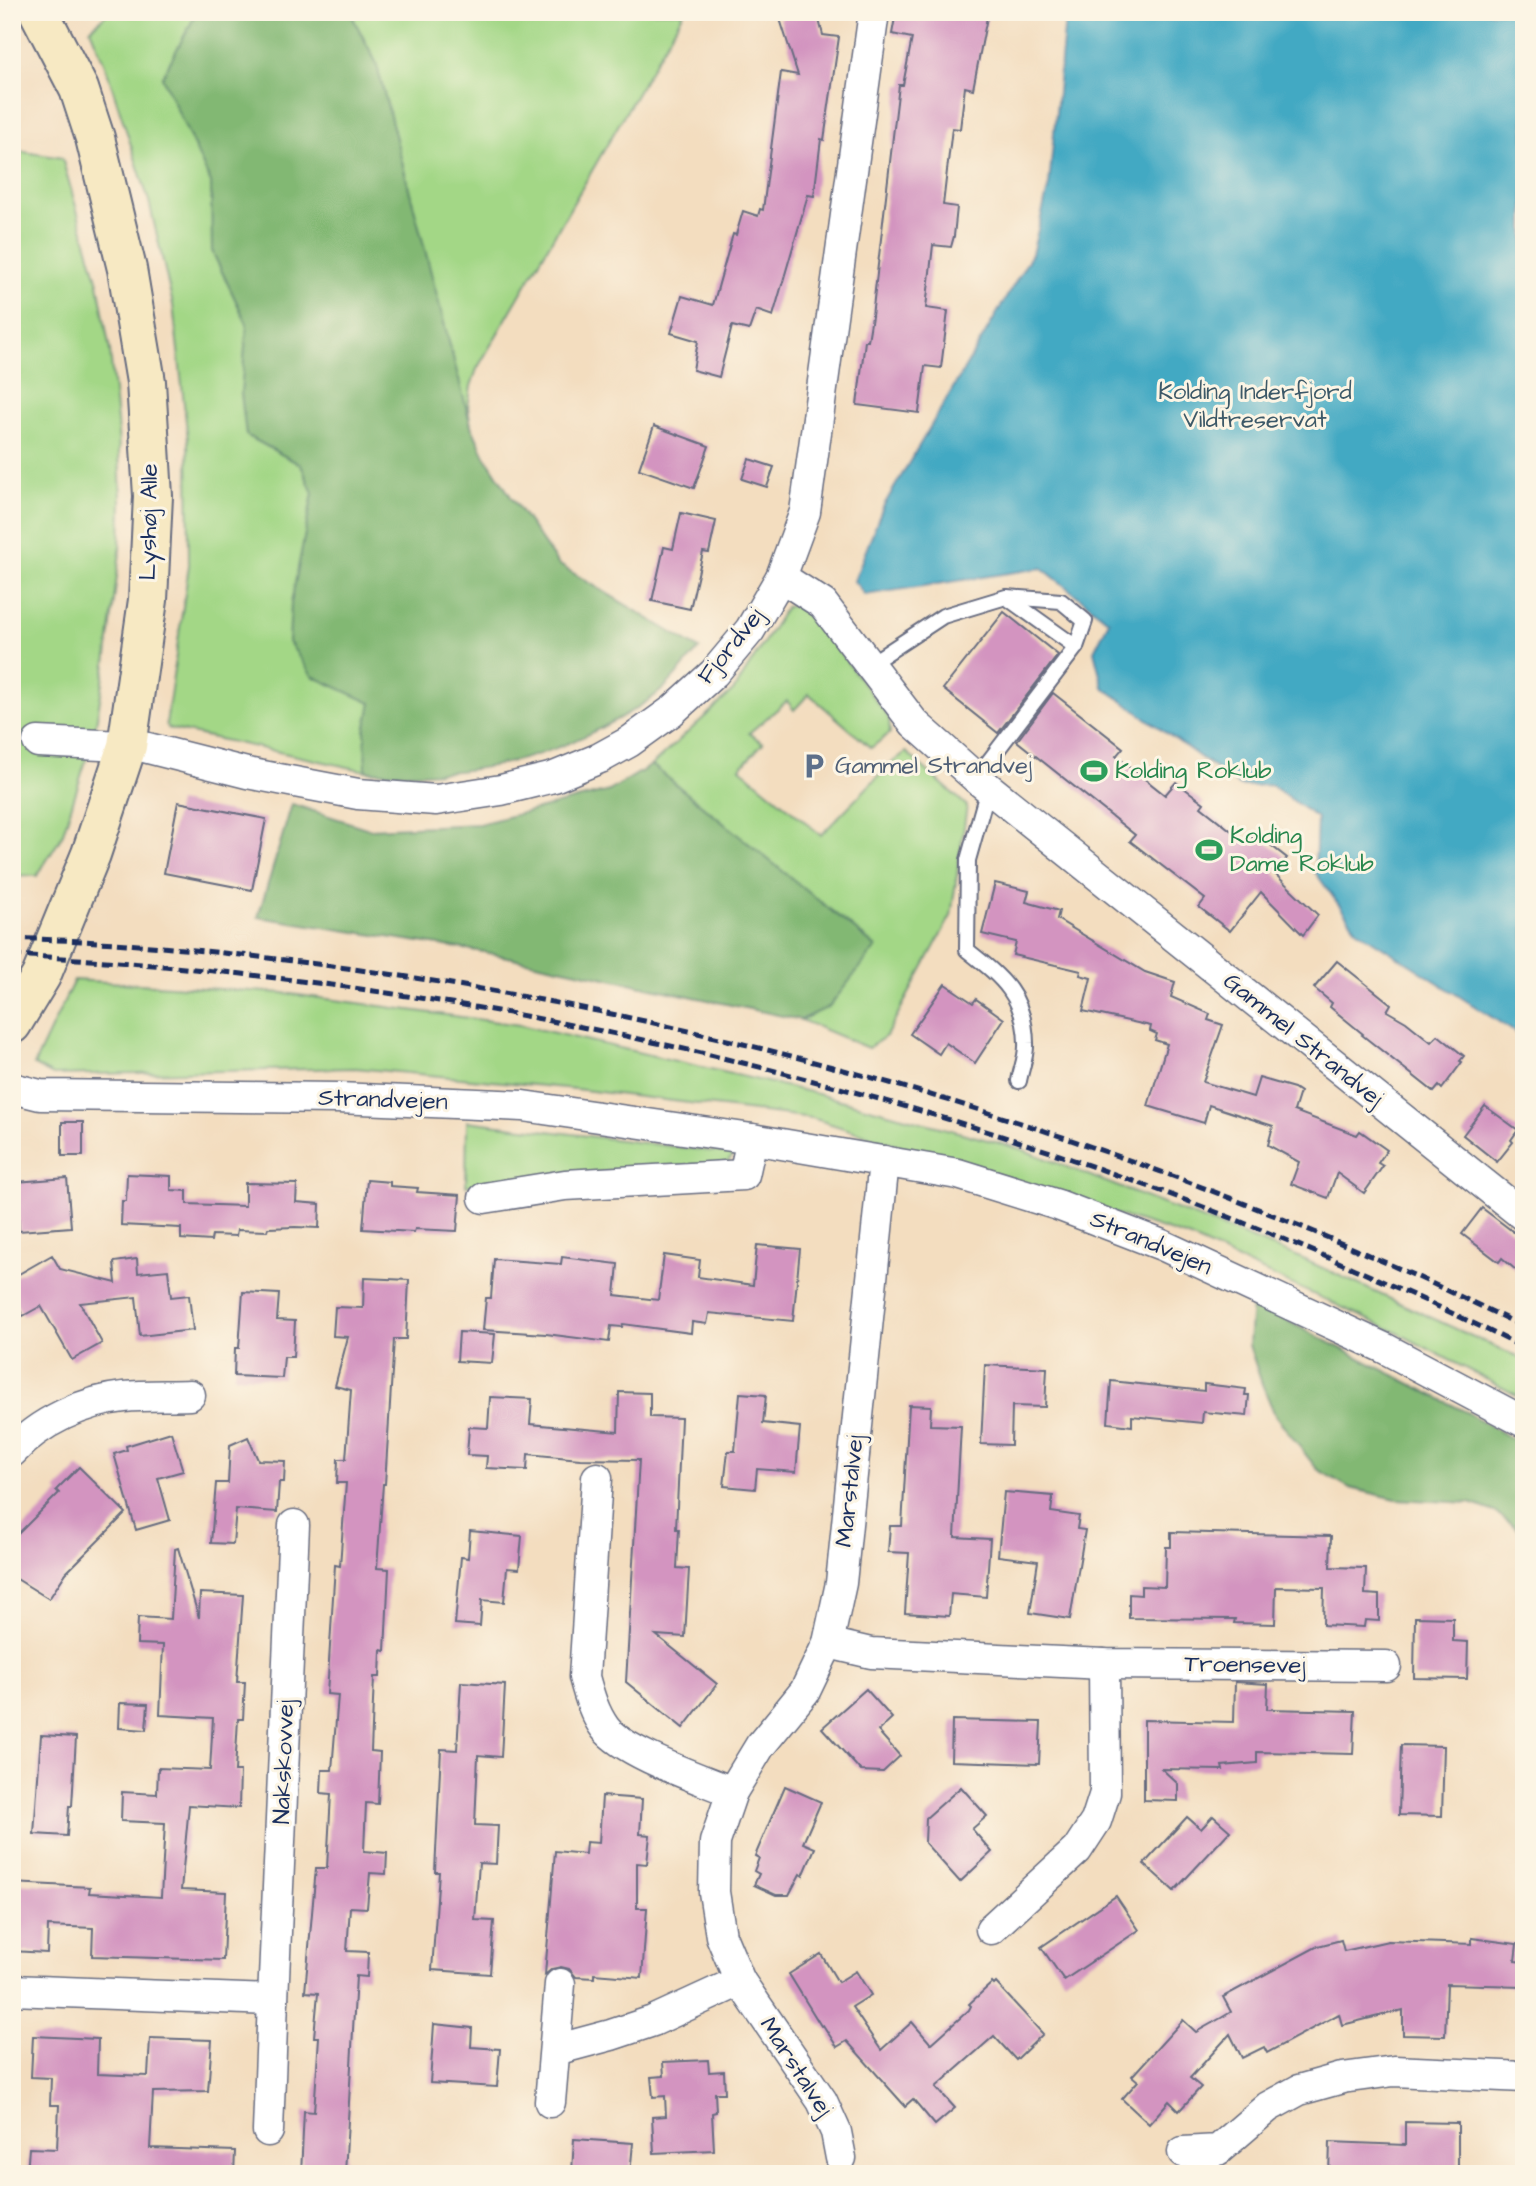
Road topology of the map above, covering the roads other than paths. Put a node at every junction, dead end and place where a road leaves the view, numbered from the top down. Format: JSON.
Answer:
{"nodes":[{"id":1,"x":39,"y":12,"type":"edge"},
{"id":2,"x":874,"y":12,"type":"edge"},
{"id":3,"x":781,"y":578,"type":"junction"},
{"id":4,"x":1006,"y":597,"type":"junction"},
{"id":5,"x":1076,"y":647,"type":"junction"},
{"id":6,"x":870,"y":664,"type":"junction"},
{"id":7,"x":38,"y":742,"type":"dead end"},
{"id":8,"x":127,"y":746,"type":"junction"},
{"id":9,"x":982,"y":784,"type":"junction"},
{"id":10,"x":12,"y":1024,"type":"edge"},
{"id":11,"x":1019,"y":1081,"type":"dead end"},
{"id":12,"x":12,"y":1088,"type":"edge"},
{"id":13,"x":752,"y":1139,"type":"junction"},
{"id":14,"x":884,"y":1161,"type":"junction"},
{"id":15,"x":484,"y":1198,"type":"dead end"},
{"id":16,"x":1524,"y":1216,"type":"edge"},
{"id":17,"x":190,"y":1395,"type":"dead end"},
{"id":18,"x":1524,"y":1422,"type":"edge"},
{"id":19,"x":12,"y":1452,"type":"edge"},
{"id":20,"x":597,"y":1478,"type":"dead end"},
{"id":21,"x":294,"y":1525,"type":"dead end"},
{"id":22,"x":828,"y":1643,"type":"junction"},
{"id":23,"x":1104,"y":1664,"type":"junction"},
{"id":24,"x":1386,"y":1666,"type":"dead end"},
{"id":25,"x":732,"y":1792,"type":"junction"},
{"id":26,"x":991,"y":1929,"type":"dead end"},
{"id":27,"x":740,"y":1981,"type":"junction"},
{"id":28,"x":560,"y":1984,"type":"dead end"},
{"id":29,"x":12,"y":1990,"type":"edge"},
{"id":30,"x":273,"y":2000,"type":"junction"},
{"id":31,"x":555,"y":2050,"type":"junction"},
{"id":32,"x":1524,"y":2077,"type":"edge"},
{"id":33,"x":550,"y":2102,"type":"dead end"},
{"id":34,"x":268,"y":2132,"type":"dead end"},
{"id":35,"x":1183,"y":2152,"type":"dead end"},
{"id":36,"x":841,"y":2158,"type":"dead end"}],
"edges":[{"from":1,"to":8,"type":"street","name":"Lyshøj Alle"},
{"from":2,"to":3,"type":"street","name":"Fjordvej"},
{"from":3,"to":6,"type":"street","name":"Gammel Strandvej"},
{"from":3,"to":8,"type":"street","name":"Fjordvej"},
{"from":4,"to":5,"type":"lane"},
{"from":4,"to":5,"type":"lane"},
{"from":4,"to":6,"type":"lane"},
{"from":5,"to":9,"type":"lane"},
{"from":6,"to":9,"type":"street","name":"Gammel Strandvej"},
{"from":7,"to":8,"type":"street","name":"Fjordvej"},
{"from":8,"to":10,"type":"street","name":"Lyshøj Alle"},
{"from":9,"to":11,"type":"lane"},
{"from":9,"to":16,"type":"street","name":"Gammel Strandvej"},
{"from":12,"to":13,"type":"street","name":"Strandvejen"},
{"from":13,"to":14,"type":"street","name":"Strandvejen"},
{"from":13,"to":15,"type":"street"},
{"from":14,"to":18,"type":"street","name":"Strandvejen"},
{"from":14,"to":22,"type":"street","name":"Marstalvej"},
{"from":17,"to":19,"type":"street"},
{"from":20,"to":25,"type":"street"},
{"from":21,"to":30,"type":"street","name":"Nakskovvej"},
{"from":22,"to":23,"type":"street","name":"Troensevej"},
{"from":22,"to":25,"type":"street","name":"Marstalvej"},
{"from":23,"to":24,"type":"street","name":"Troensevej"},
{"from":23,"to":26,"type":"street"},
{"from":25,"to":27,"type":"street","name":"Marstalvej"},
{"from":27,"to":31,"type":"street"},
{"from":27,"to":36,"type":"street","name":"Marstalvej"},
{"from":28,"to":31,"type":"street"},
{"from":29,"to":30,"type":"street"},
{"from":30,"to":34,"type":"street","name":"Nakskovvej"},
{"from":31,"to":33,"type":"street"},
{"from":32,"to":35,"type":"street"}]}
